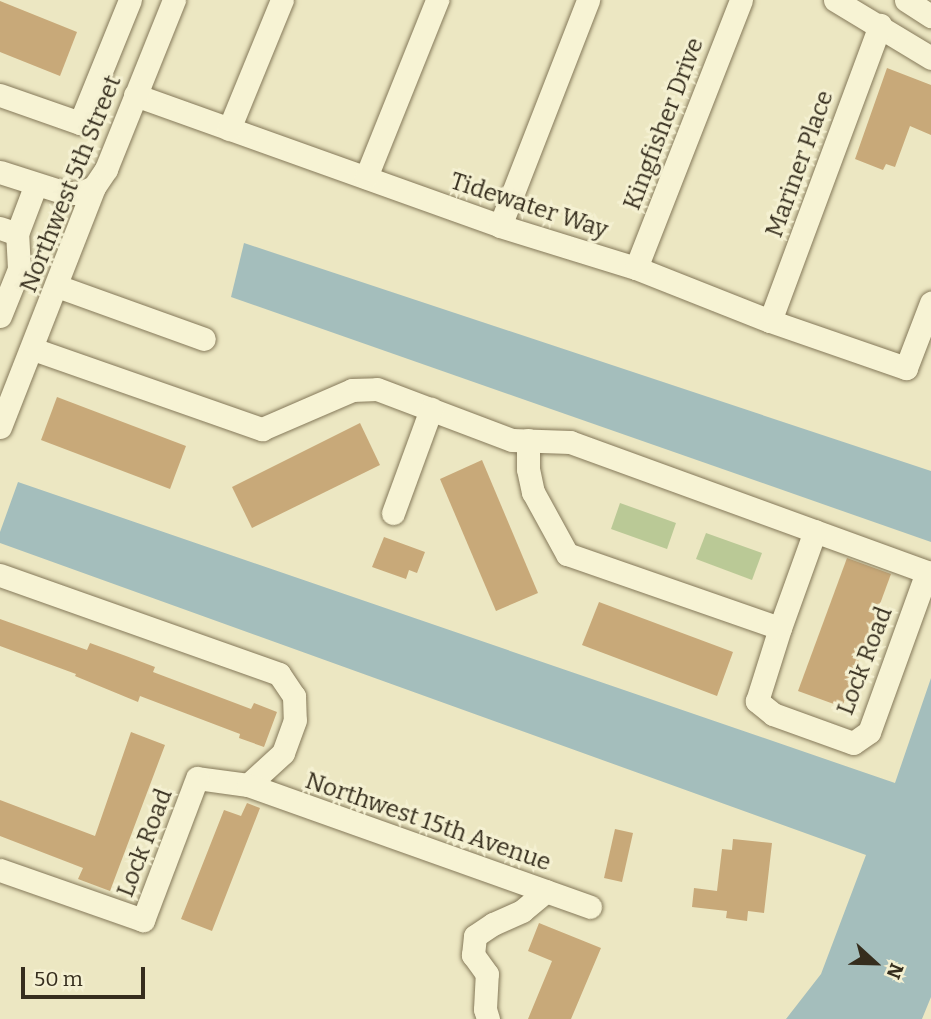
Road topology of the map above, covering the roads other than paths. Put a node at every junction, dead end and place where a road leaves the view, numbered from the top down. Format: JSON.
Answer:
{"nodes":[{"id":1,"x":130,"y":0,"type":"edge"},
{"id":2,"x":174,"y":0,"type":"edge"},
{"id":3,"x":282,"y":0,"type":"edge"},
{"id":4,"x":437,"y":0,"type":"edge"},
{"id":5,"x":588,"y":0,"type":"edge"},
{"id":6,"x":741,"y":0,"type":"edge"},
{"id":7,"x":835,"y":0,"type":"edge"},
{"id":8,"x":906,"y":0,"type":"edge"},
{"id":9,"x":931,"y":16,"type":"edge"},
{"id":10,"x":880,"y":25,"type":"junction"},
{"id":11,"x":931,"y":58,"type":"edge"},
{"id":12,"x":0,"y":95,"type":"edge"},
{"id":13,"x":135,"y":95,"type":"junction"},
{"id":14,"x":229,"y":129,"type":"junction"},
{"id":15,"x":0,"y":172,"type":"edge"},
{"id":16,"x":366,"y":177,"type":"junction"},
{"id":17,"x":37,"y":184,"type":"junction"},
{"id":18,"x":94,"y":187,"type":"junction"},
{"id":19,"x":500,"y":226,"type":"junction"},
{"id":20,"x":8,"y":231,"type":"edge"},
{"id":21,"x":636,"y":268,"type":"junction"},
{"id":22,"x":57,"y":286,"type":"junction"},
{"id":23,"x":931,"y":303,"type":"edge"},
{"id":24,"x":0,"y":316,"type":"edge"},
{"id":25,"x":770,"y":321,"type":"junction"},
{"id":26,"x":204,"y":339,"type":"dead end"},
{"id":27,"x":33,"y":349,"type":"junction"},
{"id":28,"x":431,"y":410,"type":"junction"},
{"id":29,"x":0,"y":426,"type":"edge"},
{"id":30,"x":528,"y":440,"type":"junction"},
{"id":31,"x":393,"y":513,"type":"dead end"},
{"id":32,"x":815,"y":531,"type":"junction"},
{"id":33,"x":0,"y":575,"type":"edge"},
{"id":34,"x":780,"y":628,"type":"junction"},
{"id":35,"x":248,"y":785,"type":"junction"},
{"id":36,"x":0,"y":870,"type":"edge"},
{"id":37,"x":546,"y":891,"type":"junction"},
{"id":38,"x":590,"y":907,"type":"dead end"},
{"id":39,"x":488,"y":1019,"type":"edge"}],
"edges":[{"from":1,"to":12,"type":"street"},
{"from":2,"to":13,"type":"street","name":"Northwest 5th Street"},
{"from":3,"to":14,"type":"street"},
{"from":4,"to":16,"type":"street"},
{"from":5,"to":19,"type":"street"},
{"from":6,"to":21,"type":"street","name":"Kingfisher Drive"},
{"from":7,"to":10,"type":"street"},
{"from":8,"to":9,"type":"street"},
{"from":10,"to":11,"type":"street"},
{"from":10,"to":25,"type":"street","name":"Mariner Place"},
{"from":13,"to":14,"type":"street","name":"Tidewater Way"},
{"from":13,"to":18,"type":"street","name":"Northwest 5th Street"},
{"from":14,"to":16,"type":"street","name":"Tidewater Way"},
{"from":15,"to":17,"type":"street"},
{"from":16,"to":19,"type":"street","name":"Tidewater Way"},
{"from":17,"to":18,"type":"street"},
{"from":17,"to":20,"type":"street"},
{"from":18,"to":22,"type":"street","name":"Northwest 5th Street"},
{"from":19,"to":21,"type":"street","name":"Tidewater Way"},
{"from":20,"to":24,"type":"street"},
{"from":21,"to":25,"type":"street","name":"Tidewater Way"},
{"from":22,"to":26,"type":"street"},
{"from":22,"to":27,"type":"street","name":"Northwest 5th Street"},
{"from":23,"to":25,"type":"street","name":"Tidewater Way"},
{"from":27,"to":28,"type":"street","name":"Lock Road"},
{"from":27,"to":29,"type":"street","name":"Northwest 5th Street"},
{"from":28,"to":30,"type":"street","name":"Lock Road"},
{"from":28,"to":31,"type":"street"},
{"from":30,"to":32,"type":"street","name":"Lock Road"},
{"from":30,"to":34,"type":"street"},
{"from":32,"to":34,"type":"street","name":"Lock Road"},
{"from":32,"to":34,"type":"street","name":"Lock Road"},
{"from":33,"to":35,"type":"street"},
{"from":35,"to":36,"type":"street","name":"Lock Road"},
{"from":35,"to":37,"type":"street","name":"Northwest 15th Avenue"},
{"from":37,"to":38,"type":"street","name":"Northwest 15th Avenue"},
{"from":37,"to":39,"type":"street"}]}
